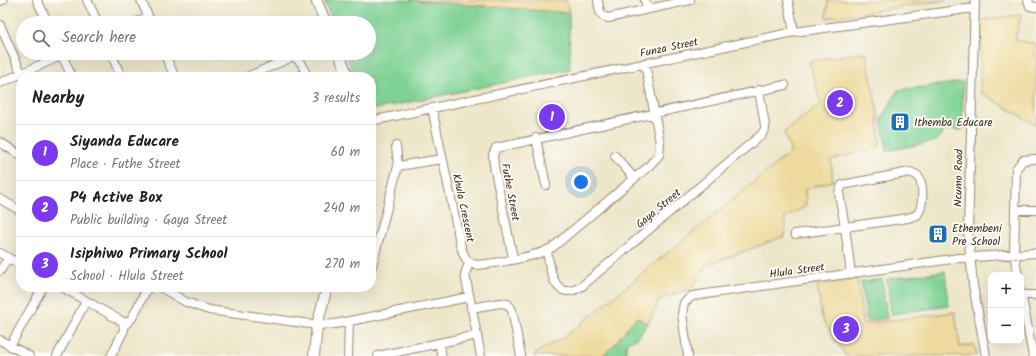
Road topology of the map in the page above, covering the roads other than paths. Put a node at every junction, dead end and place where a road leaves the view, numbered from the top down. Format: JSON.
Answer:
{"nodes":[{"id":1,"x":37,"y":0,"type":"edge"},
{"id":2,"x":87,"y":0,"type":"edge"},
{"id":3,"x":141,"y":0,"type":"edge"},
{"id":4,"x":316,"y":0,"type":"edge"},
{"id":5,"x":598,"y":0,"type":"edge"},
{"id":6,"x":645,"y":0,"type":"edge"},
{"id":7,"x":690,"y":0,"type":"edge"},
{"id":8,"x":788,"y":0,"type":"edge"},
{"id":9,"x":1028,"y":0,"type":"edge"},
{"id":10,"x":975,"y":4,"type":"edge"},
{"id":11,"x":1036,"y":8,"type":"edge"},
{"id":12,"x":646,"y":9,"type":"junction"},
{"id":13,"x":45,"y":16,"type":"edge"},
{"id":14,"x":95,"y":16,"type":"edge"},
{"id":15,"x":148,"y":16,"type":"edge"},
{"id":16,"x":323,"y":16,"type":"edge"},
{"id":17,"x":0,"y":25,"type":"edge"},
{"id":18,"x":794,"y":32,"type":"junction"},
{"id":19,"x":52,"y":60,"type":"edge"},
{"id":20,"x":66,"y":60,"type":"edge"},
{"id":21,"x":114,"y":60,"type":"edge"},
{"id":22,"x":167,"y":60,"type":"edge"},
{"id":23,"x":285,"y":60,"type":"edge"},
{"id":24,"x":298,"y":60,"type":"edge"},
{"id":25,"x":342,"y":60,"type":"edge"},
{"id":26,"x":645,"y":63,"type":"junction"},
{"id":27,"x":21,"y":72,"type":"edge"},
{"id":28,"x":28,"y":72,"type":"edge"},
{"id":29,"x":70,"y":72,"type":"edge"},
{"id":30,"x":120,"y":72,"type":"edge"},
{"id":31,"x":173,"y":72,"type":"edge"},
{"id":32,"x":258,"y":72,"type":"edge"},
{"id":33,"x":305,"y":72,"type":"edge"},
{"id":34,"x":346,"y":72,"type":"edge"},
{"id":35,"x":16,"y":77,"type":"edge"},
{"id":36,"x":0,"y":83,"type":"edge"},
{"id":37,"x":785,"y":85,"type":"dead end"},
{"id":38,"x":759,"y":90,"type":"junction"},
{"id":39,"x":432,"y":108,"type":"junction"},
{"id":40,"x":654,"y":113,"type":"junction"},
{"id":41,"x":376,"y":120,"type":"edge"},
{"id":42,"x":536,"y":138,"type":"junction"},
{"id":43,"x":0,"y":142,"type":"edge"},
{"id":44,"x":396,"y":146,"type":"dead end"},
{"id":45,"x":16,"y":153,"type":"edge"},
{"id":46,"x":615,"y":156,"type":"dead end"},
{"id":47,"x":1034,"y":159,"type":"dead end"},
{"id":48,"x":442,"y":160,"type":"junction"},
{"id":49,"x":398,"y":166,"type":"junction"},
{"id":50,"x":634,"y":178,"type":"junction"},
{"id":51,"x":546,"y":185,"type":"dead end"},
{"id":52,"x":0,"y":199,"type":"edge"},
{"id":53,"x":16,"y":208,"type":"edge"},
{"id":54,"x":1015,"y":210,"type":"junction"},
{"id":55,"x":1036,"y":210,"type":"edge"},
{"id":56,"x":845,"y":227,"type":"junction"},
{"id":57,"x":795,"y":234,"type":"dead end"},
{"id":58,"x":376,"y":250,"type":"edge"},
{"id":59,"x":547,"y":251,"type":"junction"},
{"id":60,"x":0,"y":253,"type":"edge"},
{"id":61,"x":1036,"y":253,"type":"edge"},
{"id":62,"x":1014,"y":254,"type":"junction"},
{"id":63,"x":970,"y":257,"type":"junction"},
{"id":64,"x":8,"y":258,"type":"junction"},
{"id":65,"x":513,"y":258,"type":"junction"},
{"id":66,"x":16,"y":262,"type":"edge"},
{"id":67,"x":469,"y":263,"type":"junction"},
{"id":68,"x":0,"y":271,"type":"edge"},
{"id":69,"x":1017,"y":272,"type":"edge"},
{"id":70,"x":851,"y":274,"type":"junction"},
{"id":71,"x":40,"y":292,"type":"edge"},
{"id":72,"x":71,"y":292,"type":"edge"},
{"id":73,"x":145,"y":292,"type":"edge"},
{"id":74,"x":169,"y":292,"type":"edge"},
{"id":75,"x":326,"y":292,"type":"edge"},
{"id":76,"x":1024,"y":294,"type":"edge"},
{"id":77,"x":1036,"y":295,"type":"edge"},
{"id":78,"x":469,"y":297,"type":"junction"},
{"id":79,"x":86,"y":301,"type":"junction"},
{"id":80,"x":1024,"y":305,"type":"edge"},
{"id":81,"x":471,"y":308,"type":"junction"},
{"id":82,"x":349,"y":321,"type":"junction"},
{"id":83,"x":125,"y":325,"type":"junction"},
{"id":84,"x":317,"y":325,"type":"junction"},
{"id":85,"x":477,"y":335,"type":"junction"},
{"id":86,"x":1033,"y":337,"type":"edge"},
{"id":87,"x":0,"y":340,"type":"edge"},
{"id":88,"x":439,"y":343,"type":"junction"},
{"id":89,"x":10,"y":346,"type":"junction"},
{"id":90,"x":29,"y":356,"type":"edge"},
{"id":91,"x":56,"y":356,"type":"edge"},
{"id":92,"x":110,"y":356,"type":"edge"},
{"id":93,"x":314,"y":356,"type":"edge"},
{"id":94,"x":348,"y":356,"type":"edge"},
{"id":95,"x":378,"y":356,"type":"edge"},
{"id":96,"x":442,"y":356,"type":"edge"},
{"id":97,"x":481,"y":356,"type":"edge"},
{"id":98,"x":521,"y":356,"type":"edge"},
{"id":99,"x":688,"y":356,"type":"edge"},
{"id":100,"x":986,"y":356,"type":"edge"},
{"id":101,"x":1033,"y":356,"type":"edge"}],
"edges":[{"from":1,"to":13,"type":"street"},
{"from":2,"to":14,"type":"street"},
{"from":3,"to":15,"type":"street"},
{"from":4,"to":16,"type":"street"},
{"from":5,"to":12,"type":"street"},
{"from":6,"to":12,"type":"street"},
{"from":7,"to":12,"type":"street"},
{"from":8,"to":18,"type":"street"},
{"from":9,"to":11,"type":"street"},
{"from":10,"to":18,"type":"street","name":"Funza Street"},
{"from":10,"to":63,"type":"street","name":"Ncumo Road"},
{"from":17,"to":27,"type":"street"},
{"from":18,"to":26,"type":"street","name":"Funza Street"},
{"from":19,"to":28,"type":"street"},
{"from":20,"to":29,"type":"street"},
{"from":21,"to":30,"type":"street"},
{"from":22,"to":31,"type":"street"},
{"from":23,"to":32,"type":"street"},
{"from":24,"to":33,"type":"street"},
{"from":25,"to":34,"type":"street"},
{"from":26,"to":39,"type":"street","name":"Funza Street"},
{"from":26,"to":40,"type":"street"},
{"from":35,"to":36,"type":"street"},
{"from":37,"to":38,"type":"street"},
{"from":38,"to":40,"type":"street"},
{"from":38,"to":59,"type":"street","name":"Gaya Street"},
{"from":39,"to":41,"type":"street","name":"Funza Street"},
{"from":39,"to":48,"type":"street","name":"Khula Crescent"},
{"from":40,"to":42,"type":"street","name":"Futhe Street"},
{"from":40,"to":50,"type":"street"},
{"from":42,"to":51,"type":"street"},
{"from":42,"to":65,"type":"street","name":"Futhe Street"},
{"from":43,"to":45,"type":"street"},
{"from":44,"to":49,"type":"street"},
{"from":46,"to":50,"type":"street"},
{"from":47,"to":54,"type":"street"},
{"from":48,"to":49,"type":"street"},
{"from":48,"to":67,"type":"street","name":"Khula Crescent"},
{"from":49,"to":58,"type":"street"},
{"from":50,"to":59,"type":"street"},
{"from":52,"to":53,"type":"street"},
{"from":54,"to":55,"type":"street"},
{"from":54,"to":62,"type":"street"},
{"from":56,"to":56,"type":"street"},
{"from":56,"to":57,"type":"street"},
{"from":56,"to":70,"type":"street"},
{"from":59,"to":65,"type":"street"},
{"from":60,"to":64,"type":"street"},
{"from":61,"to":62,"type":"street","name":"Hlula Street"},
{"from":62,"to":63,"type":"street","name":"Hlula Street"},
{"from":62,"to":69,"type":"street"},
{"from":63,"to":70,"type":"street","name":"Hlula Street"},
{"from":63,"to":100,"type":"street","name":"Ncumo Road"},
{"from":64,"to":66,"type":"street"},
{"from":64,"to":68,"type":"street"},
{"from":65,"to":67,"type":"street"},
{"from":67,"to":78,"type":"street"},
{"from":70,"to":99,"type":"street","name":"Hlula Street"},
{"from":71,"to":89,"type":"street"},
{"from":72,"to":79,"type":"street"},
{"from":73,"to":83,"type":"street"},
{"from":74,"to":84,"type":"street"},
{"from":75,"to":84,"type":"street"},
{"from":76,"to":77,"type":"street"},
{"from":78,"to":81,"type":"street"},
{"from":78,"to":82,"type":"street"},
{"from":79,"to":83,"type":"street"},
{"from":79,"to":91,"type":"street"},
{"from":80,"to":86,"type":"street"},
{"from":81,"to":85,"type":"street"},
{"from":81,"to":98,"type":"street"},
{"from":82,"to":84,"type":"street"},
{"from":82,"to":94,"type":"street"},
{"from":83,"to":92,"type":"street"},
{"from":84,"to":93,"type":"street"},
{"from":85,"to":88,"type":"street"},
{"from":85,"to":97,"type":"street"},
{"from":86,"to":101,"type":"street"},
{"from":87,"to":89,"type":"street"},
{"from":88,"to":95,"type":"street"},
{"from":88,"to":96,"type":"street"},
{"from":89,"to":90,"type":"street"}]}
